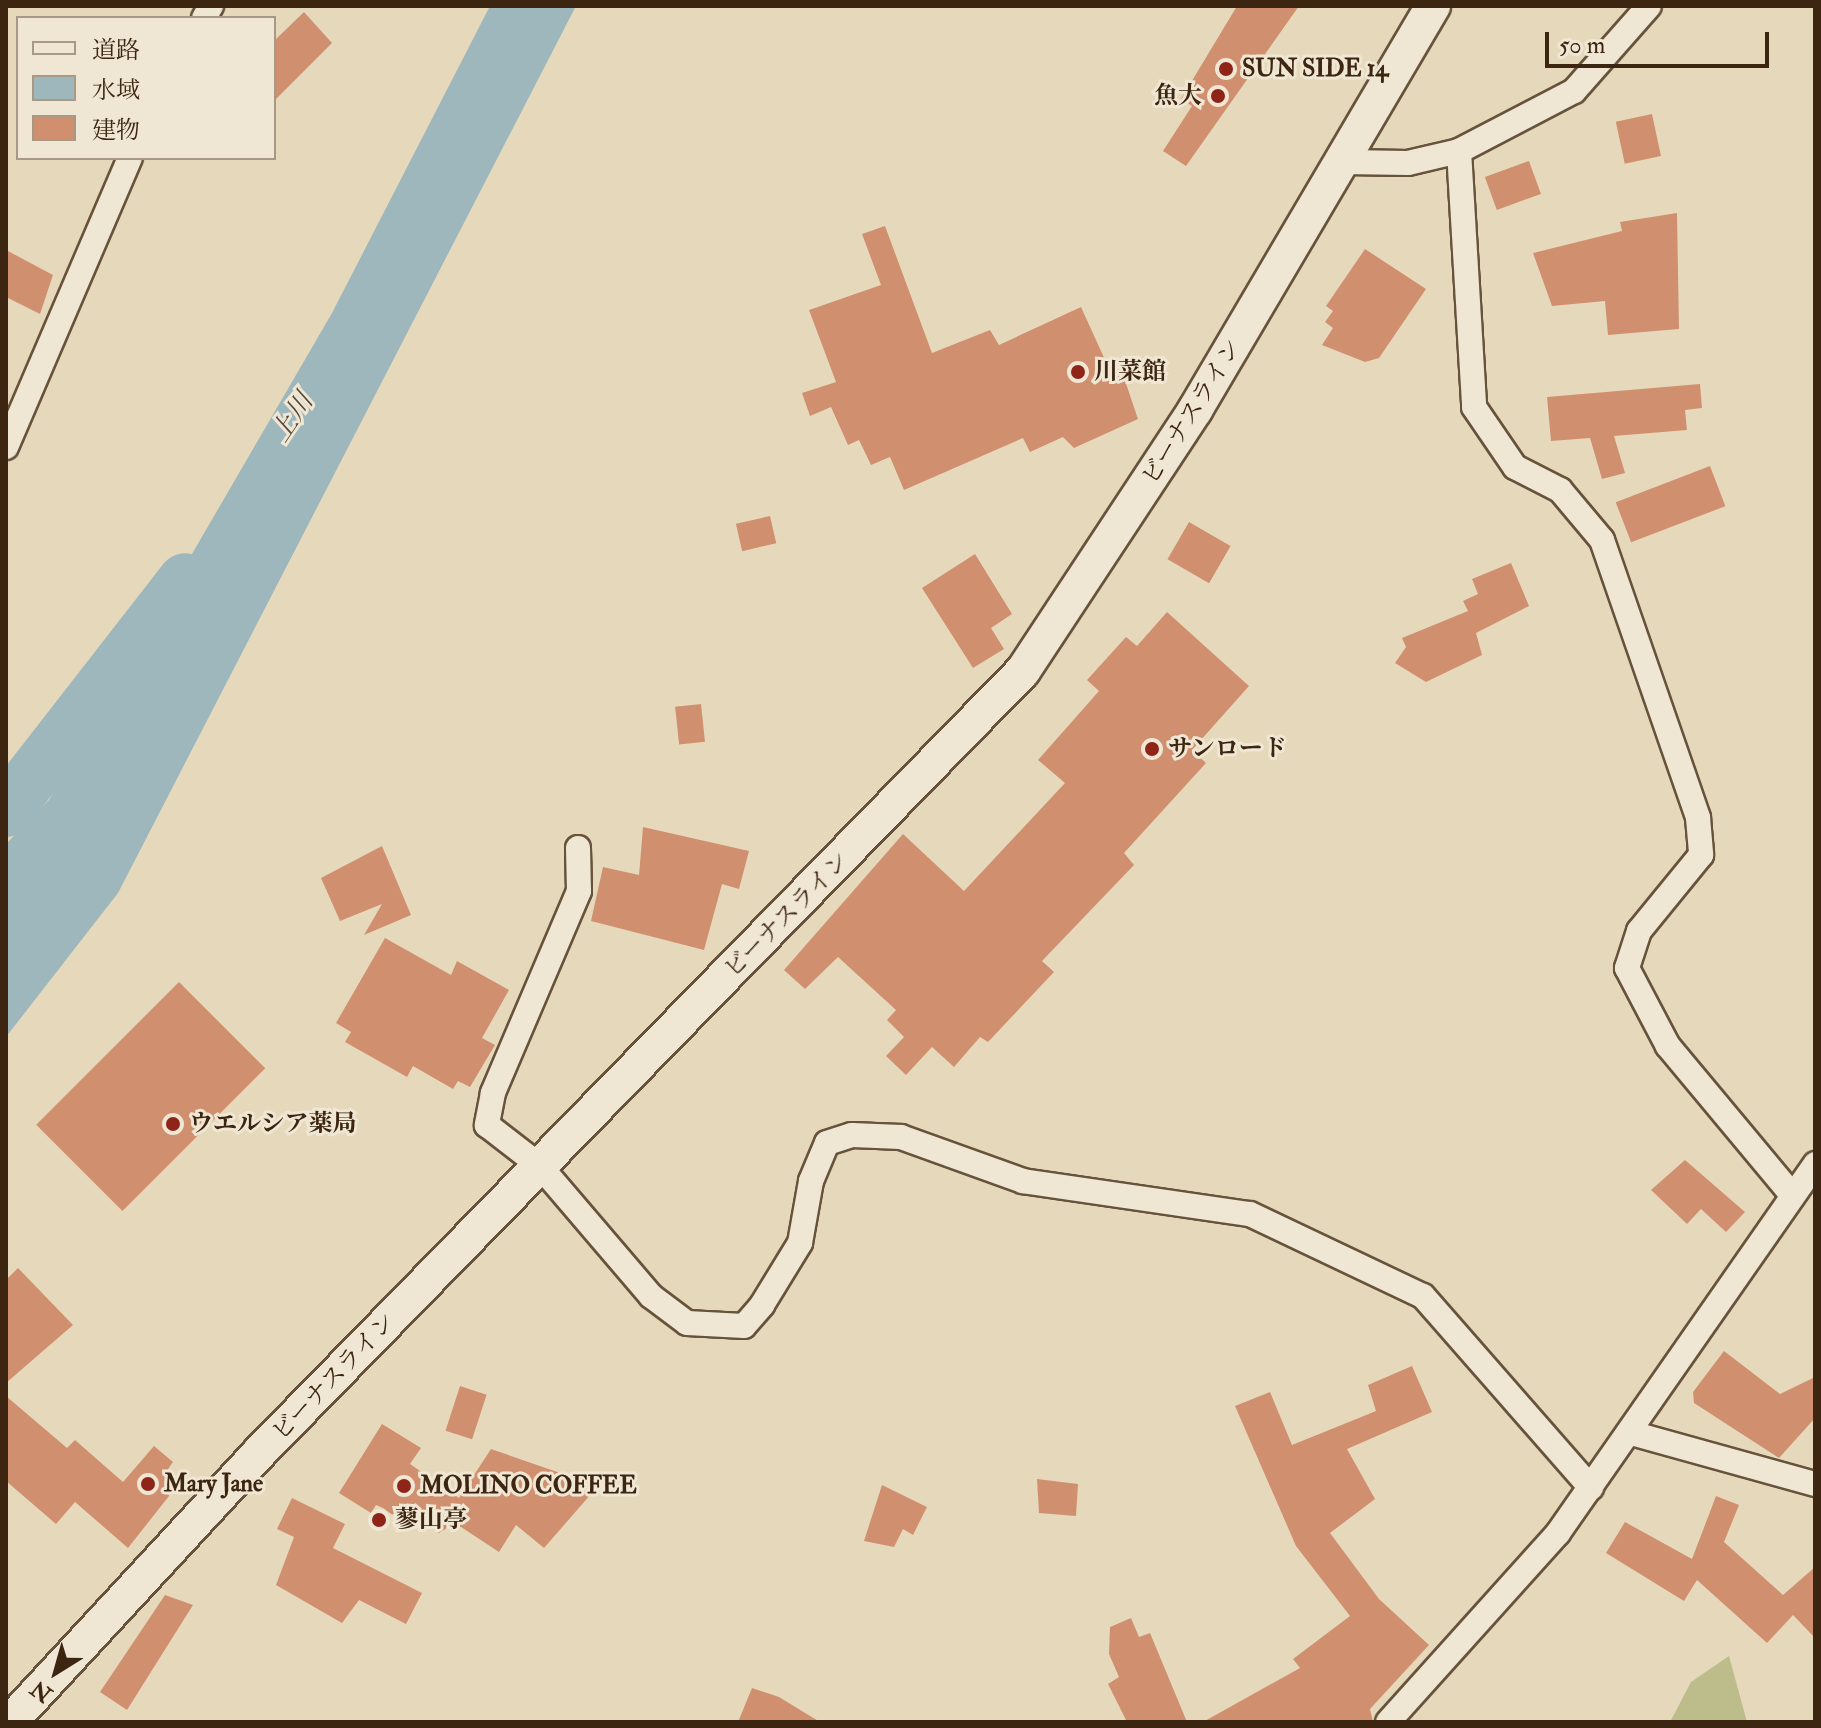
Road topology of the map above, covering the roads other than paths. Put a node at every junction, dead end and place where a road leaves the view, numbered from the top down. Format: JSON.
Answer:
{"nodes":[{"id":1,"x":1433,"y":6,"type":"edge"},
{"id":2,"x":1649,"y":6,"type":"edge"},
{"id":3,"x":1459,"y":151,"type":"junction"},
{"id":4,"x":129,"y":160,"type":"edge"},
{"id":5,"x":1344,"y":162,"type":"junction"},
{"id":6,"x":6,"y":447,"type":"edge"},
{"id":7,"x":578,"y":848,"type":"dead end"},
{"id":8,"x":1815,"y":1164,"type":"edge"},
{"id":9,"x":540,"y":1166,"type":"junction"},
{"id":10,"x":1792,"y":1195,"type":"junction"},
{"id":11,"x":1631,"y":1433,"type":"junction"},
{"id":12,"x":1815,"y":1484,"type":"edge"},
{"id":13,"x":1591,"y":1488,"type":"junction"},
{"id":14,"x":10,"y":1722,"type":"edge"},
{"id":15,"x":1388,"y":1722,"type":"edge"}],
"edges":[{"from":1,"to":5,"type":"main road","name":"ビーナスライン"},
{"from":2,"to":3,"type":"street"},
{"from":3,"to":5,"type":"street"},
{"from":3,"to":10,"type":"street"},
{"from":4,"to":6,"type":"street"},
{"from":5,"to":9,"type":"main road","name":"ビーナスライン"},
{"from":7,"to":9,"type":"street"},
{"from":8,"to":10,"type":"street"},
{"from":9,"to":13,"type":"street"},
{"from":9,"to":14,"type":"main road","name":"ビーナスライン"},
{"from":10,"to":11,"type":"street"},
{"from":11,"to":12,"type":"street"},
{"from":11,"to":13,"type":"street"},
{"from":13,"to":15,"type":"street"}]}
